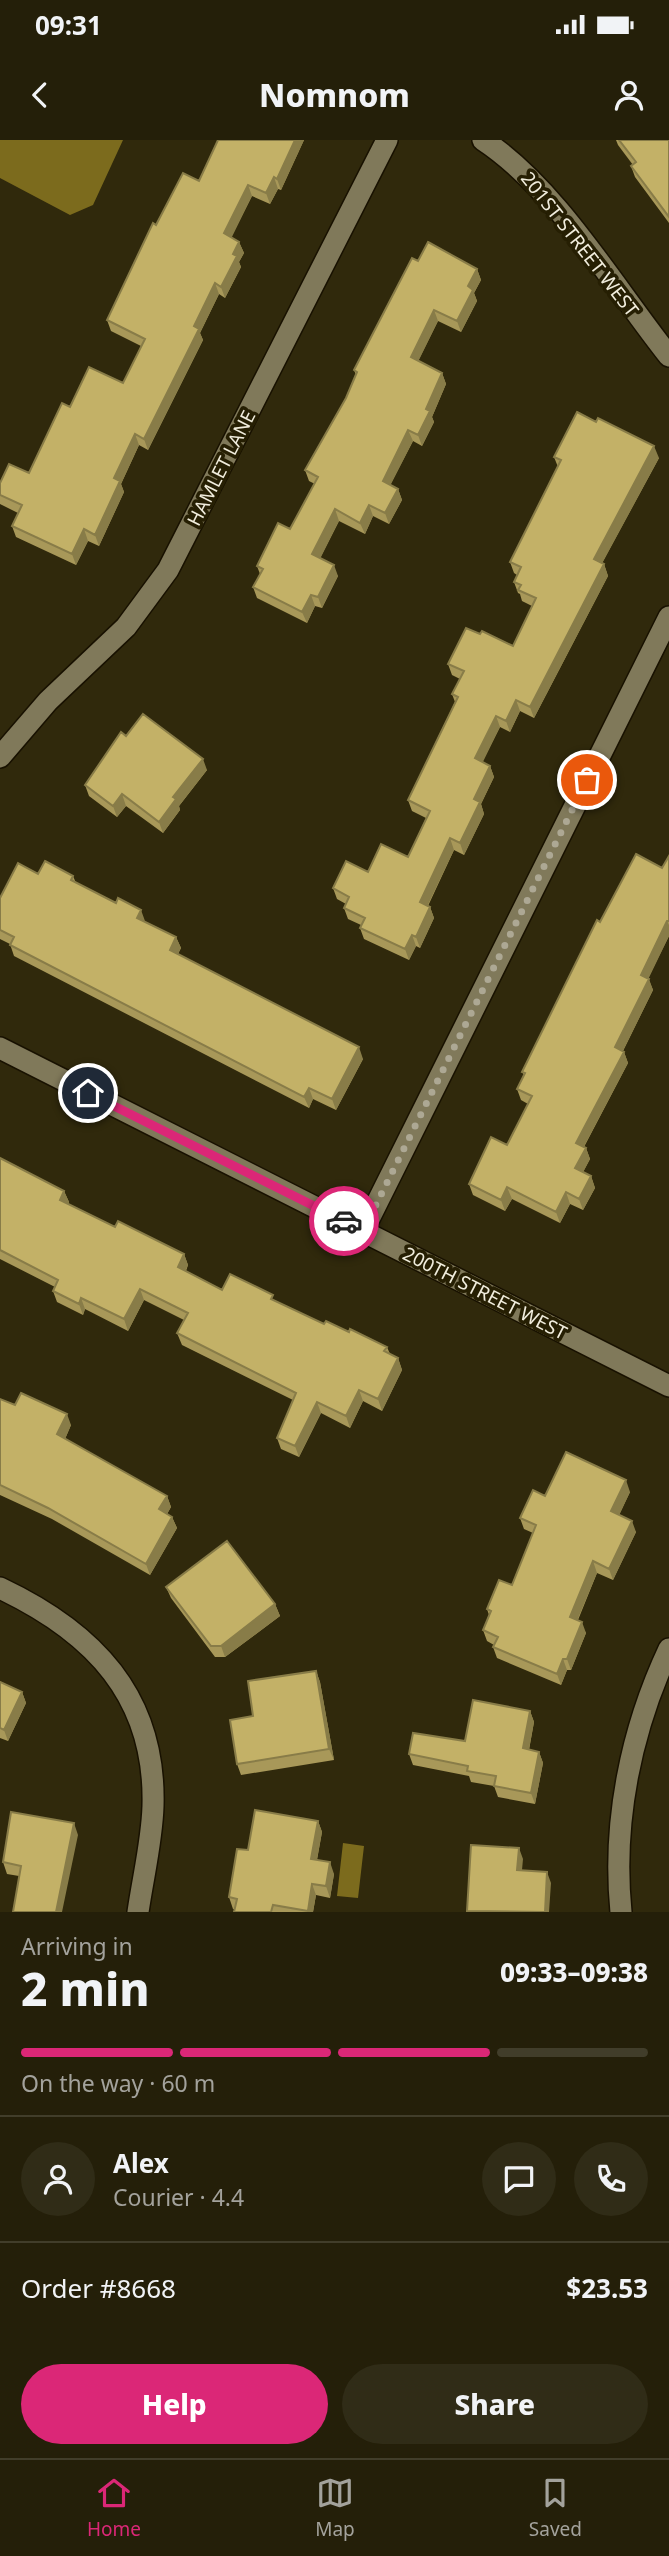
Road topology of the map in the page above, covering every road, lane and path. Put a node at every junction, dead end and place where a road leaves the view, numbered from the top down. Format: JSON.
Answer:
{"nodes":[{"id":1,"x":387,"y":140,"type":"edge"},
{"id":2,"x":483,"y":140,"type":"edge"},
{"id":3,"x":669,"y":356,"type":"edge"},
{"id":4,"x":669,"y":617,"type":"edge"},
{"id":5,"x":0,"y":757,"type":"edge"},
{"id":6,"x":0,"y":1048,"type":"edge"},
{"id":7,"x":363,"y":1231,"type":"junction"},
{"id":8,"x":669,"y":1386,"type":"edge"},
{"id":9,"x":0,"y":1588,"type":"edge"},
{"id":10,"x":669,"y":1649,"type":"edge"},
{"id":11,"x":138,"y":1912,"type":"edge"},
{"id":12,"x":621,"y":1912,"type":"edge"}],
"edges":[{"from":1,"to":5,"type":"street","name":"HAMLET LANE"},
{"from":2,"to":3,"type":"street","name":"201ST STREET WEST"},
{"from":4,"to":7,"type":"street"},
{"from":6,"to":7,"type":"street","name":"200TH STREET WEST"},
{"from":7,"to":8,"type":"street","name":"200TH STREET WEST"},
{"from":9,"to":11,"type":"street"},
{"from":10,"to":12,"type":"street"}]}
